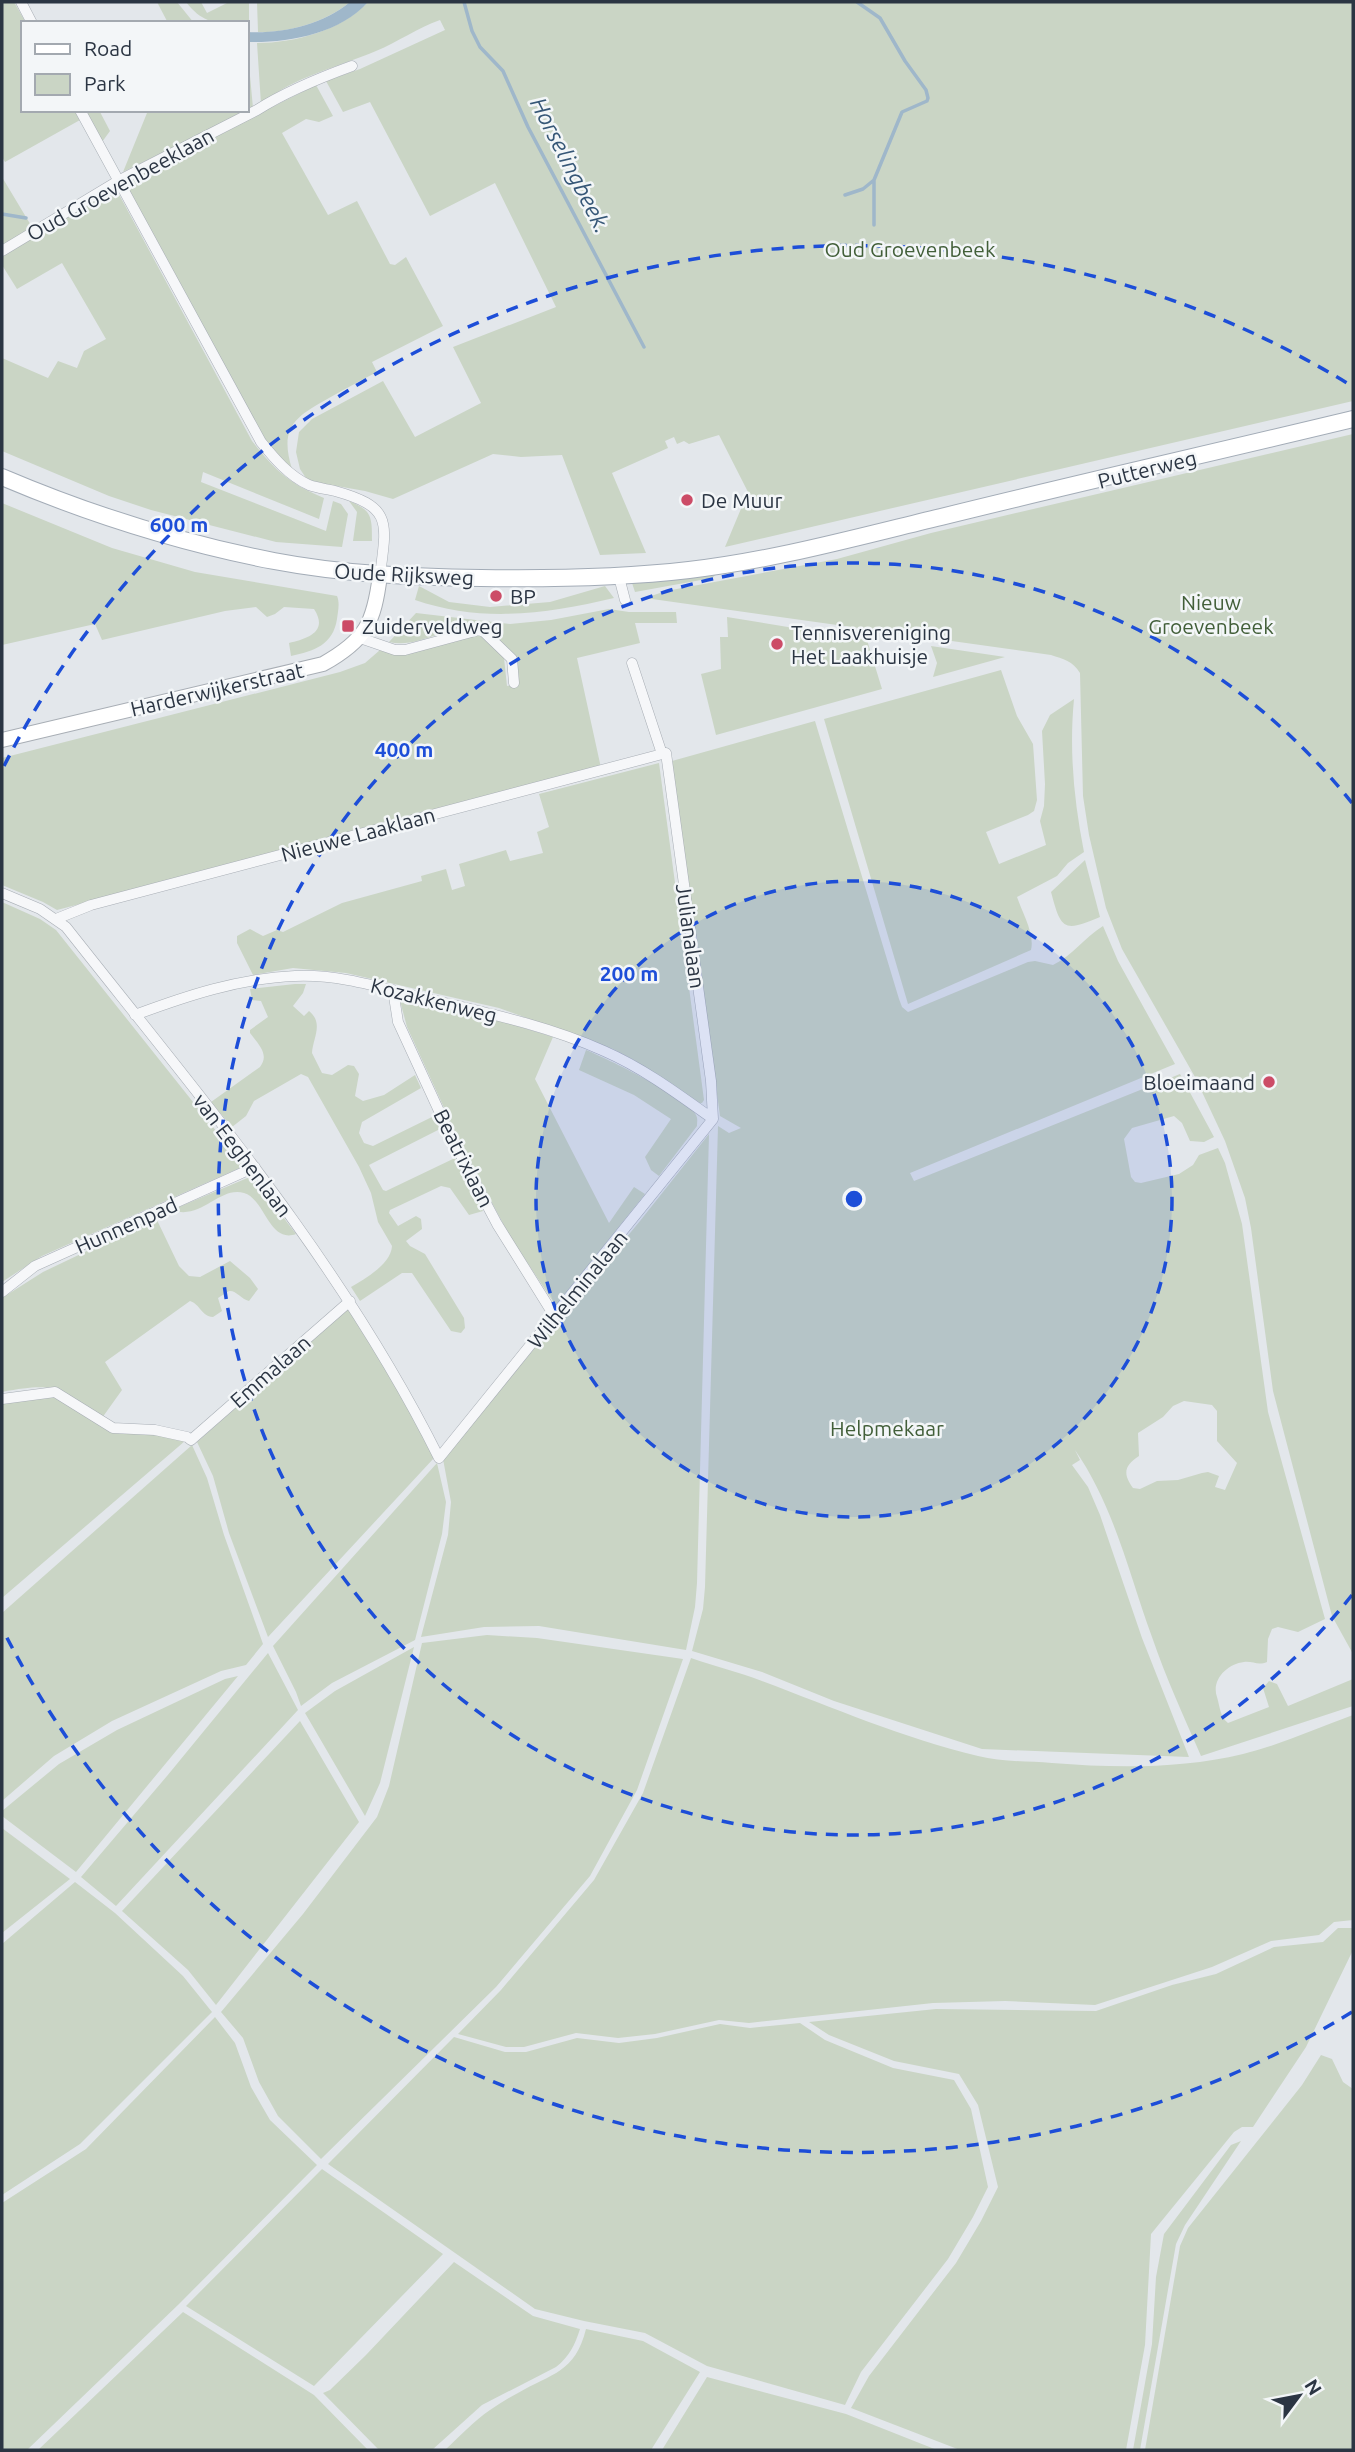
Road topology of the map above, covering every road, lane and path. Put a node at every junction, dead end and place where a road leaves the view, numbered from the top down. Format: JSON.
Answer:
{"nodes":[{"id":1,"x":21,"y":2,"type":"edge"},
{"id":2,"x":31,"y":21,"type":"edge"},
{"id":3,"x":352,"y":66,"type":"dead end"},
{"id":4,"x":81,"y":112,"type":"edge"},
{"id":5,"x":118,"y":181,"type":"junction"},
{"id":6,"x":2,"y":251,"type":"edge"},
{"id":7,"x":1353,"y":419,"type":"edge"},
{"id":8,"x":2,"y":477,"type":"edge"},
{"id":9,"x":940,"y":517,"type":"joint"},
{"id":10,"x":380,"y":575,"type":"junction"},
{"id":11,"x":619,"y":577,"type":"junction"},
{"id":12,"x":625,"y":600,"type":"dead end"},
{"id":13,"x":359,"y":638,"type":"junction"},
{"id":14,"x":632,"y":663,"type":"dead end"},
{"id":15,"x":514,"y":683,"type":"dead end"},
{"id":16,"x":2,"y":740,"type":"edge"},
{"id":17,"x":664,"y":753,"type":"junction"},
{"id":18,"x":2,"y":893,"type":"edge"},
{"id":19,"x":56,"y":919,"type":"junction"},
{"id":20,"x":393,"y":990,"type":"junction"},
{"id":21,"x":135,"y":1015,"type":"junction"},
{"id":22,"x":713,"y":1119,"type":"junction"},
{"id":23,"x":255,"y":1167,"type":"junction"},
{"id":24,"x":2,"y":1292,"type":"edge"},
{"id":25,"x":350,"y":1301,"type":"junction"},
{"id":26,"x":555,"y":1317,"type":"junction"},
{"id":27,"x":2,"y":1399,"type":"edge"},
{"id":28,"x":439,"y":1458,"type":"joint"}],
"edges":[{"from":1,"to":2,"type":"street"},
{"from":3,"to":5,"type":"street","name":"Oud Groevenbeeklaan"},
{"from":4,"to":5,"type":"street"},
{"from":5,"to":6,"type":"street","name":"Oud Groevenbeeklaan"},
{"from":5,"to":10,"type":"street"},
{"from":7,"to":9,"type":"main road","name":"Putterweg"},
{"from":8,"to":10,"type":"main road","name":"Oude Rijksweg"},
{"from":9,"to":11,"type":"main road","name":"Oude Rijksweg"},
{"from":10,"to":11,"type":"main road","name":"Oude Rijksweg"},
{"from":10,"to":13,"type":"main road","name":"Harderwijkerstraat"},
{"from":11,"to":12,"type":"street"},
{"from":13,"to":15,"type":"street"},
{"from":13,"to":16,"type":"main road","name":"Harderwijkerstraat"},
{"from":14,"to":17,"type":"street"},
{"from":17,"to":19,"type":"street","name":"Nieuwe Laaklaan"},
{"from":17,"to":22,"type":"street","name":"Julianalaan"},
{"from":18,"to":19,"type":"street","name":"van Eeghenlaan"},
{"from":19,"to":21,"type":"street","name":"van Eeghenlaan"},
{"from":20,"to":21,"type":"street","name":"Kozakkenweg"},
{"from":20,"to":22,"type":"street","name":"Kozakkenweg"},
{"from":20,"to":26,"type":"street","name":"Beatrixlaan"},
{"from":21,"to":23,"type":"street","name":"van Eeghenlaan"},
{"from":22,"to":26,"type":"street","name":"Wilhelminalaan"},
{"from":23,"to":24,"type":"street","name":"Hunnenpad"},
{"from":23,"to":25,"type":"street","name":"van Eeghenlaan"},
{"from":25,"to":27,"type":"street","name":"Emmalaan"},
{"from":25,"to":28,"type":"street","name":"van Eeghenlaan"},
{"from":26,"to":28,"type":"street","name":"Wilhelminalaan"}]}
